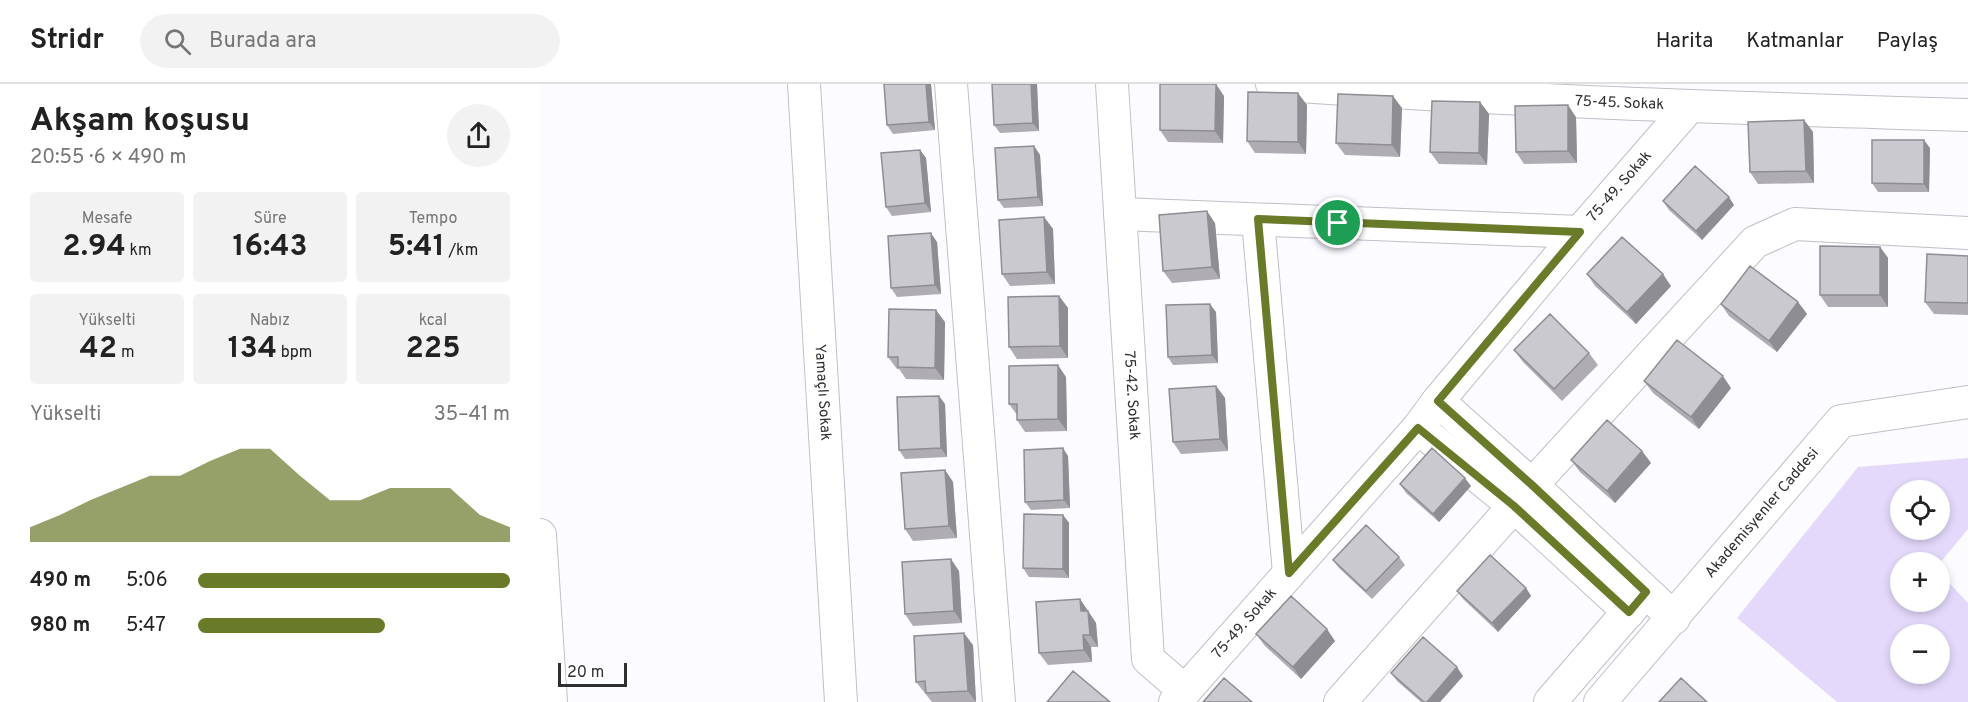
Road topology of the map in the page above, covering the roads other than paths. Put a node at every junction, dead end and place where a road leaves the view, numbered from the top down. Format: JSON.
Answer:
{"nodes":[{"id":1,"x":804,"y":84,"type":"edge"},
{"id":2,"x":951,"y":84,"type":"edge"},
{"id":3,"x":1112,"y":84,"type":"edge"},
{"id":4,"x":1272,"y":84,"type":"edge"},
{"id":5,"x":1381,"y":88,"type":"edge"},
{"id":6,"x":1689,"y":107,"type":"junction"},
{"id":7,"x":1968,"y":115,"type":"edge"},
{"id":8,"x":1119,"y":214,"type":"junction"},
{"id":9,"x":1258,"y":219,"type":"junction"},
{"id":10,"x":1580,"y":232,"type":"junction"},
{"id":11,"x":1968,"y":233,"type":"edge"},
{"id":12,"x":1438,"y":401,"type":"junction"},
{"id":13,"x":1968,"y":402,"type":"edge"},
{"id":14,"x":1418,"y":428,"type":"junction"},
{"id":15,"x":1523,"y":495,"type":"junction"},
{"id":16,"x":540,"y":547,"type":"edge"},
{"id":17,"x":1289,"y":573,"type":"junction"},
{"id":18,"x":1637,"y":602,"type":"junction"},
{"id":19,"x":1674,"y":618,"type":"junction"},
{"id":20,"x":1180,"y":696,"type":"edge"},
{"id":21,"x":551,"y":702,"type":"edge"},
{"id":22,"x":841,"y":702,"type":"edge"},
{"id":23,"x":999,"y":702,"type":"edge"},
{"id":24,"x":1340,"y":702,"type":"edge"},
{"id":25,"x":1550,"y":702,"type":"edge"},
{"id":26,"x":1600,"y":702,"type":"edge"}],
"edges":[{"from":1,"to":22,"type":"street","name":"Yamaçlı Sokak"},
{"from":2,"to":23,"type":"street"},
{"from":3,"to":8,"type":"street","name":"75-42. Sokak"},
{"from":4,"to":5,"type":"street","name":"75-45. Sokak"},
{"from":5,"to":6,"type":"street","name":"75-45. Sokak"},
{"from":6,"to":7,"type":"street","name":"75-45. Sokak"},
{"from":6,"to":10,"type":"street","name":"75-49. Sokak"},
{"from":8,"to":9,"type":"street"},
{"from":8,"to":20,"type":"street","name":"75-42. Sokak"},
{"from":9,"to":10,"type":"street"},
{"from":9,"to":17,"type":"street"},
{"from":10,"to":12,"type":"street","name":"75-49. Sokak"},
{"from":11,"to":15,"type":"street"},
{"from":12,"to":14,"type":"street","name":"75-49. Sokak"},
{"from":12,"to":15,"type":"street"},
{"from":13,"to":19,"type":"street","name":"Akademisyenler Caddesi"},
{"from":14,"to":15,"type":"street"},
{"from":14,"to":17,"type":"street","name":"75-49. Sokak"},
{"from":15,"to":18,"type":"street"},
{"from":15,"to":24,"type":"street"},
{"from":16,"to":21,"type":"street"},
{"from":17,"to":20,"type":"street","name":"75-49. Sokak"},
{"from":18,"to":19,"type":"street"},
{"from":18,"to":25,"type":"street"},
{"from":19,"to":26,"type":"street","name":"Akademisyenler Caddesi"}]}
